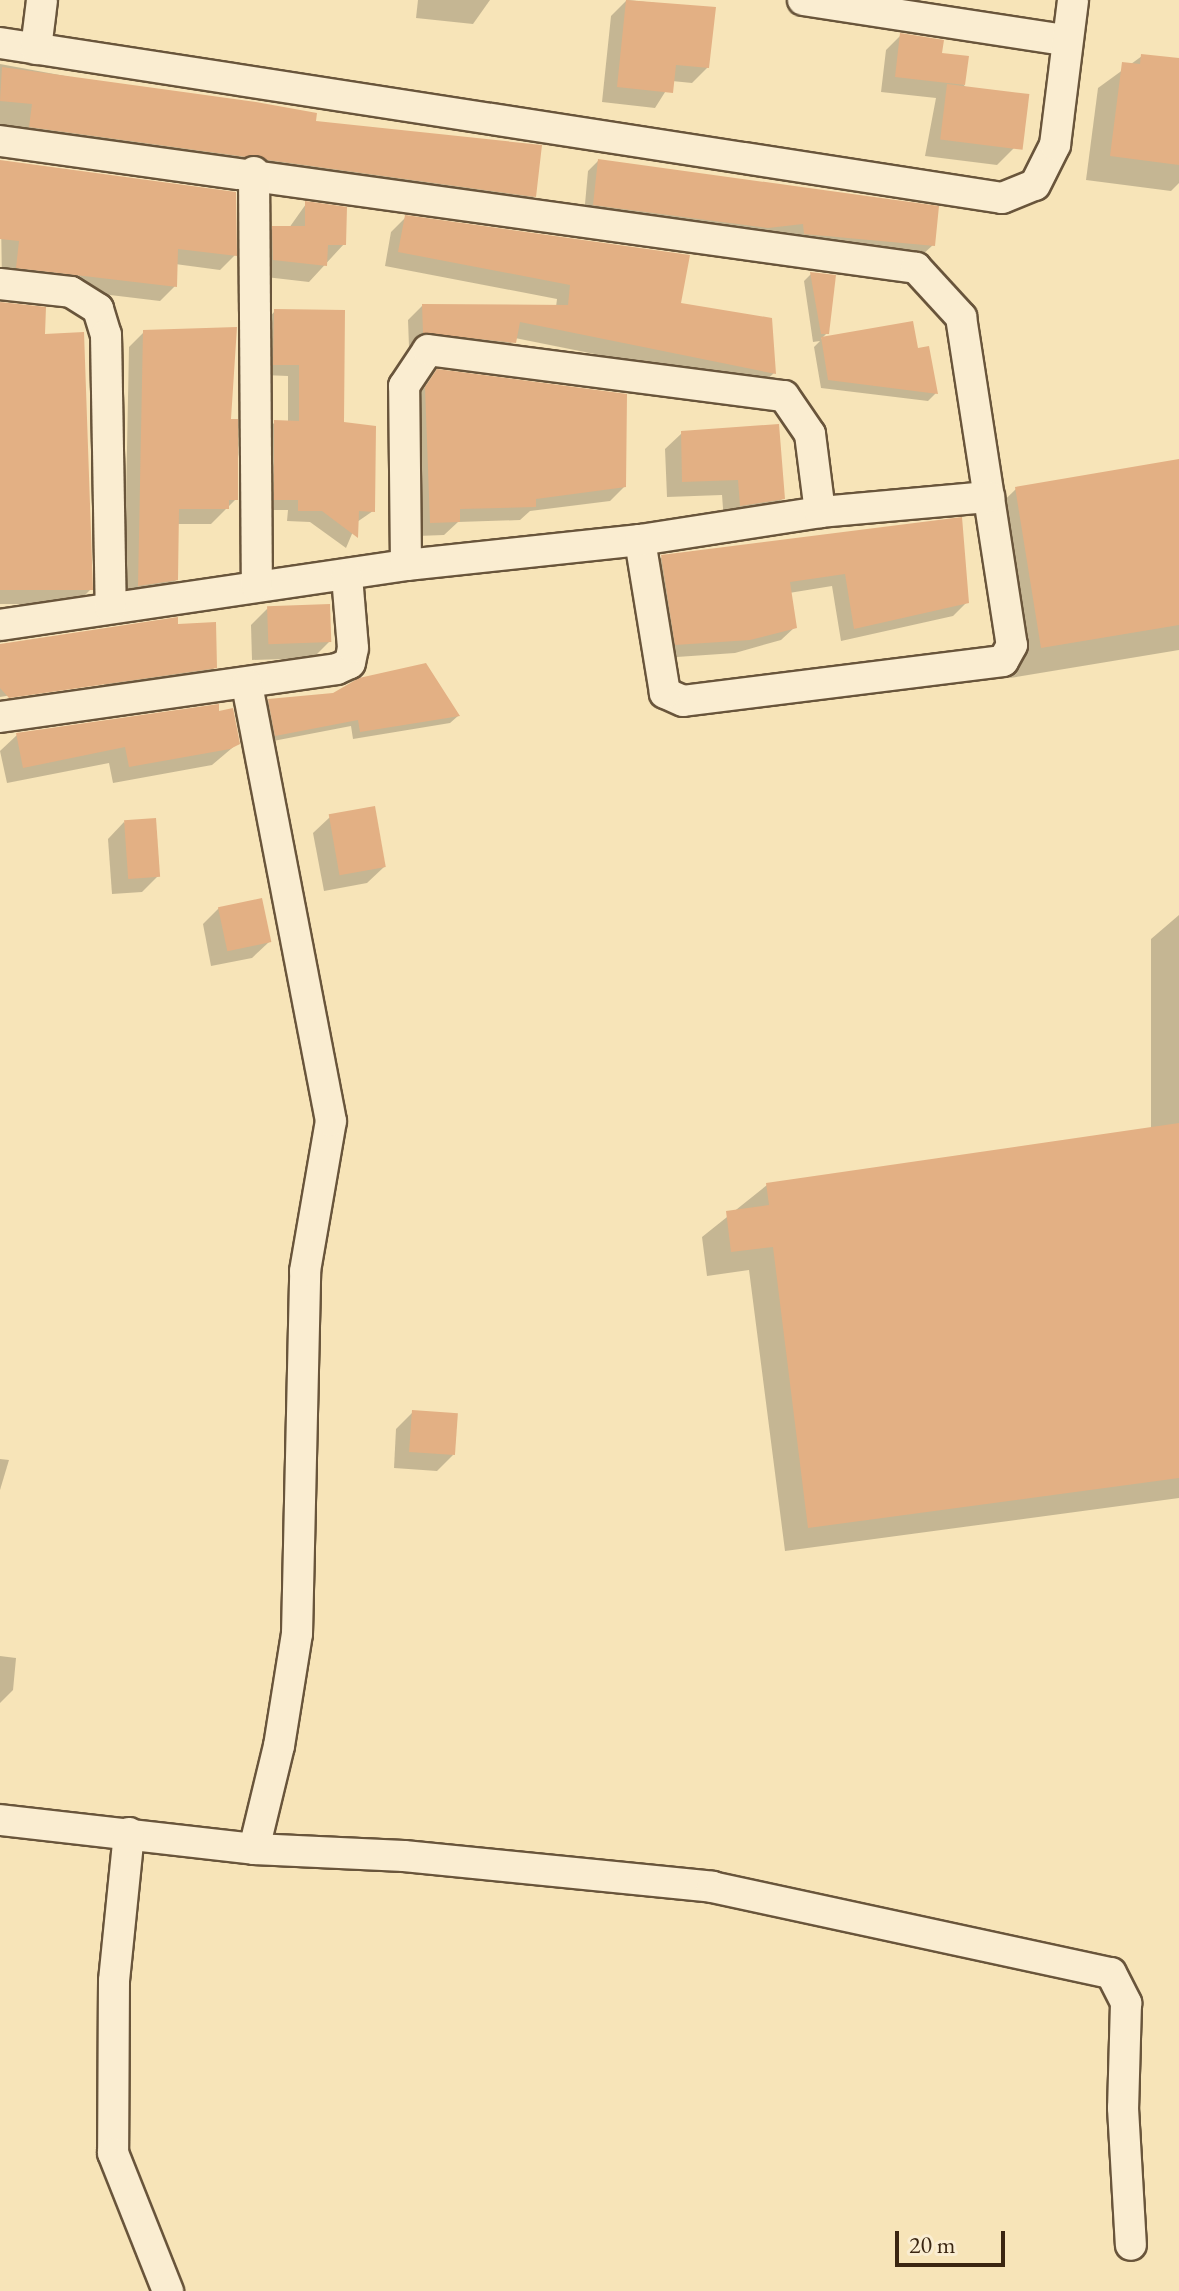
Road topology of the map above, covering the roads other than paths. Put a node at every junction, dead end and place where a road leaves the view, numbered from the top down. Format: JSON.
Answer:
{"nodes":[{"id":1,"x":42,"y":0,"type":"edge"},
{"id":2,"x":803,"y":0,"type":"edge"},
{"id":3,"x":1073,"y":0,"type":"edge"},
{"id":4,"x":1063,"y":40,"type":"junction"},
{"id":5,"x":0,"y":43,"type":"edge"},
{"id":6,"x":36,"y":49,"type":"junction"},
{"id":7,"x":0,"y":141,"type":"edge"},
{"id":8,"x":254,"y":172,"type":"junction"},
{"id":9,"x":0,"y":284,"type":"edge"},
{"id":10,"x":989,"y":497,"type":"junction"},
{"id":11,"x":820,"y":512,"type":"junction"},
{"id":12,"x":640,"y":540,"type":"junction"},
{"id":13,"x":406,"y":565,"type":"junction"},
{"id":14,"x":347,"y":577,"type":"junction"},
{"id":15,"x":257,"y":586,"type":"junction"},
{"id":16,"x":111,"y":608,"type":"junction"},
{"id":17,"x":0,"y":625,"type":"edge"},
{"id":18,"x":247,"y":684,"type":"junction"},
{"id":19,"x":0,"y":717,"type":"edge"},
{"id":20,"x":0,"y":1820,"type":"edge"},
{"id":21,"x":129,"y":1833,"type":"junction"},
{"id":22,"x":254,"y":1849,"type":"junction"},
{"id":23,"x":1131,"y":2245,"type":"dead end"},
{"id":24,"x":168,"y":2291,"type":"edge"}],
"edges":[{"from":1,"to":6,"type":"street"},
{"from":2,"to":4,"type":"street"},
{"from":3,"to":4,"type":"street"},
{"from":4,"to":6,"type":"street"},
{"from":5,"to":6,"type":"street"},
{"from":7,"to":8,"type":"street"},
{"from":8,"to":10,"type":"street"},
{"from":8,"to":15,"type":"street"},
{"from":9,"to":16,"type":"street"},
{"from":10,"to":11,"type":"street"},
{"from":10,"to":12,"type":"street"},
{"from":11,"to":12,"type":"street"},
{"from":11,"to":13,"type":"street"},
{"from":12,"to":13,"type":"street"},
{"from":13,"to":14,"type":"street"},
{"from":14,"to":15,"type":"street"},
{"from":14,"to":18,"type":"street"},
{"from":15,"to":16,"type":"street"},
{"from":16,"to":17,"type":"street"},
{"from":18,"to":19,"type":"street"},
{"from":18,"to":22,"type":"street"},
{"from":20,"to":21,"type":"street"},
{"from":21,"to":22,"type":"street"},
{"from":21,"to":24,"type":"street"},
{"from":22,"to":23,"type":"street"}]}
